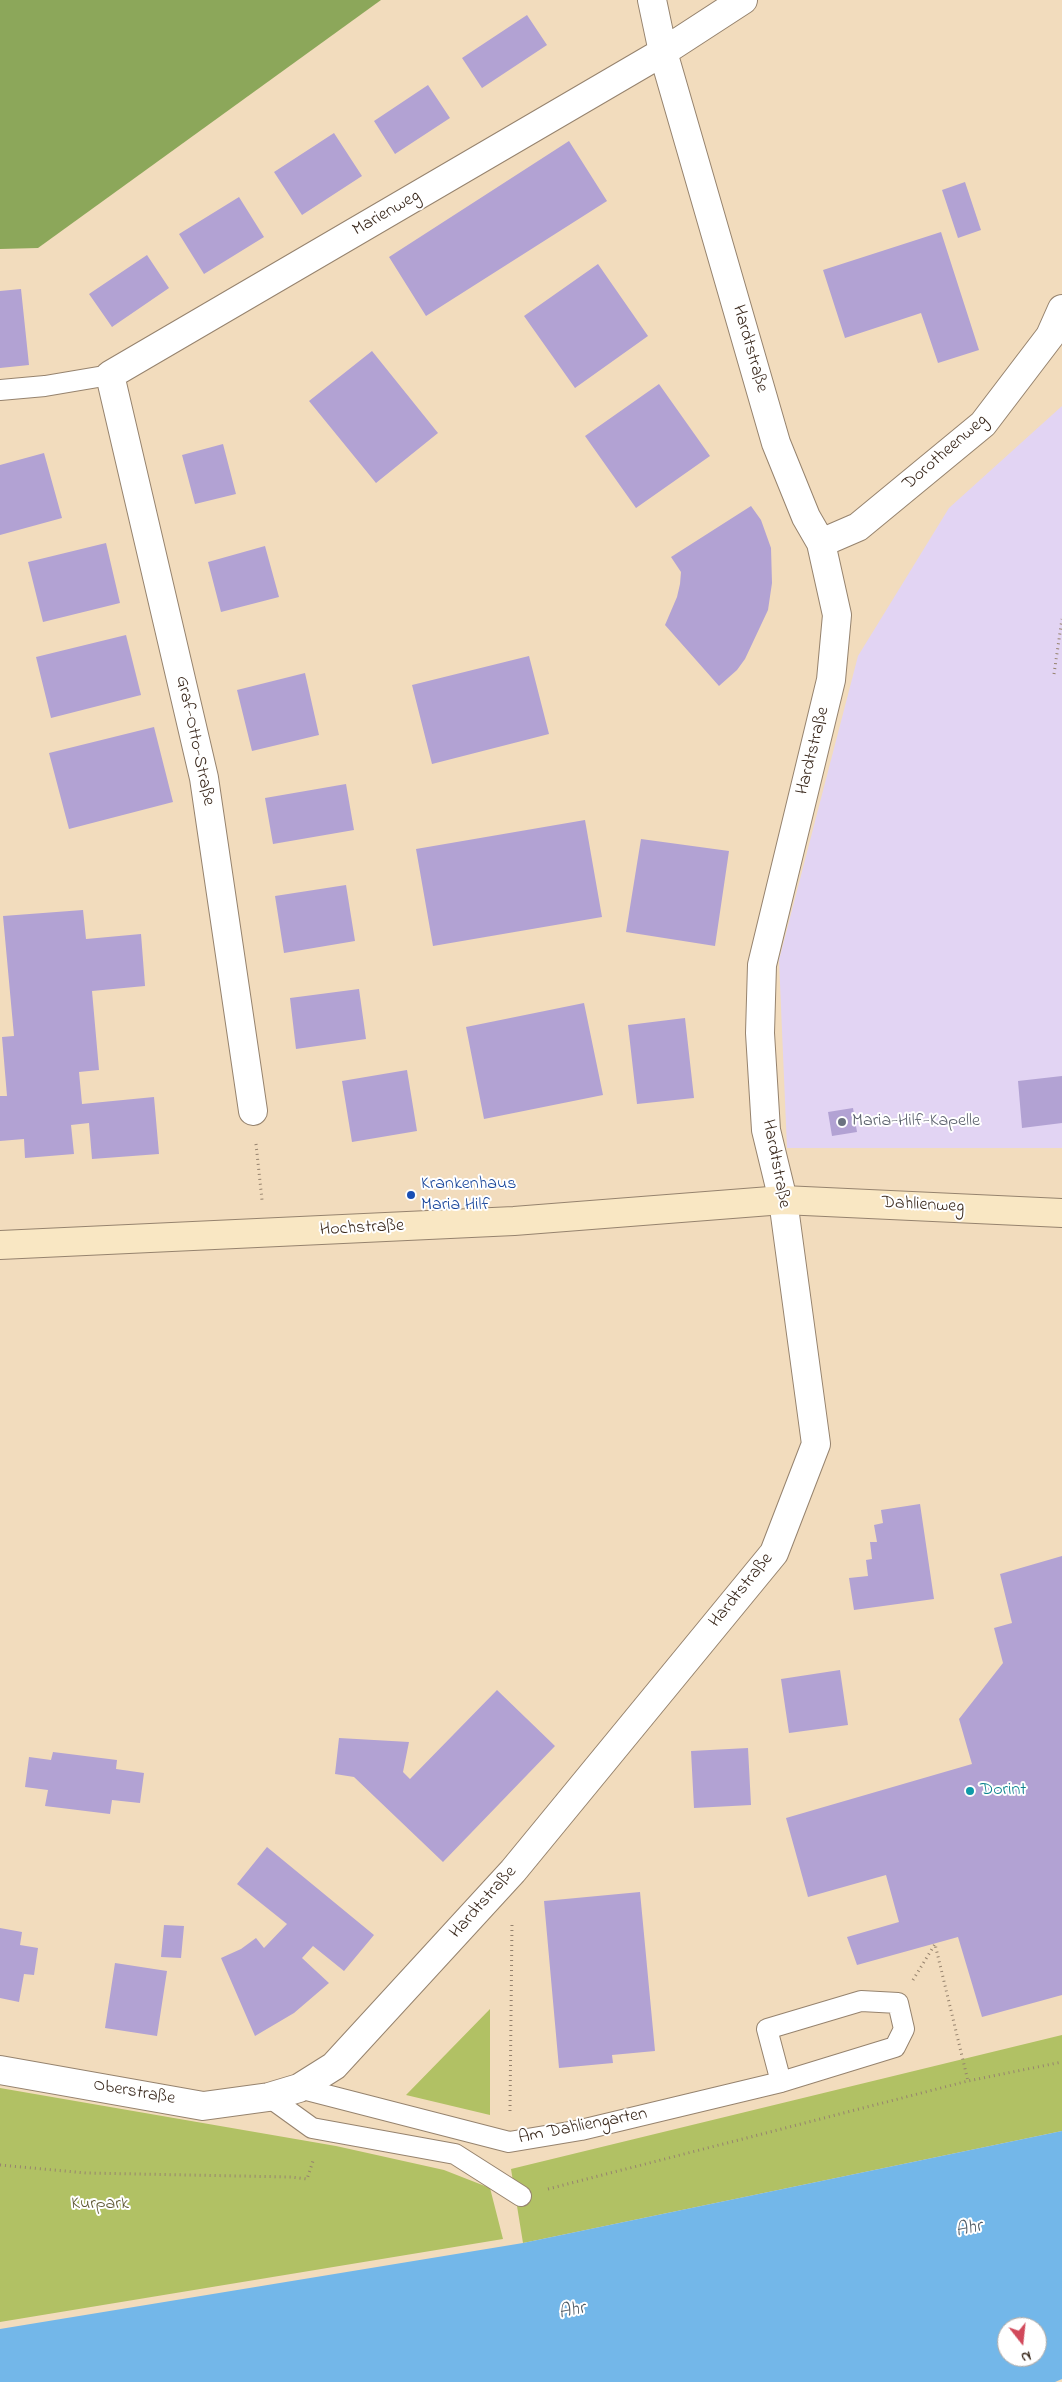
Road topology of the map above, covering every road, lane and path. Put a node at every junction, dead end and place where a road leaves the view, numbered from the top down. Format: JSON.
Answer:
{"nodes":[{"id":1,"x":652,"y":0,"type":"edge"},
{"id":2,"x":672,"y":0,"type":"edge"},
{"id":3,"x":742,"y":0,"type":"edge"},
{"id":4,"x":663,"y":52,"type":"junction"},
{"id":5,"x":1062,"y":309,"type":"edge"},
{"id":6,"x":110,"y":375,"type":"junction"},
{"id":7,"x":0,"y":390,"type":"edge"},
{"id":8,"x":821,"y":543,"type":"junction"},
{"id":9,"x":1062,"y":619,"type":"edge"},
{"id":10,"x":1054,"y":674,"type":"dead end"},
{"id":11,"x":253,"y":1111,"type":"dead end"},
{"id":12,"x":256,"y":1147,"type":"dead end"},
{"id":13,"x":783,"y":1200,"type":"junction"},
{"id":14,"x":262,"y":1202,"type":"dead end"},
{"id":15,"x":1062,"y":1213,"type":"edge"},
{"id":16,"x":0,"y":1245,"type":"edge"},
{"id":17,"x":513,"y":1871,"type":"junction"},
{"id":18,"x":898,"y":2004,"type":"junction"},
{"id":19,"x":1062,"y":2062,"type":"edge"},
{"id":20,"x":0,"y":2070,"type":"edge"},
{"id":21,"x":968,"y":2081,"type":"junction"},
{"id":22,"x":781,"y":2082,"type":"junction"},
{"id":23,"x":299,"y":2088,"type":"junction"},
{"id":24,"x":269,"y":2097,"type":"junction"},
{"id":25,"x":325,"y":2130,"type":"junction"},
{"id":26,"x":509,"y":2142,"type":"junction"},
{"id":27,"x":0,"y":2165,"type":"edge"},
{"id":28,"x":522,"y":2196,"type":"joint"}],
"edges":[{"from":1,"to":4,"type":"street","name":"Hardtstraße"},
{"from":2,"to":4,"type":"street","name":"Hardtstraße"},
{"from":3,"to":4,"type":"street"},
{"from":4,"to":6,"type":"street","name":"Marienweg"},
{"from":4,"to":8,"type":"street","name":"Hardtstraße"},
{"from":5,"to":8,"type":"street","name":"Dorotheenweg"},
{"from":6,"to":7,"type":"lane"},
{"from":6,"to":11,"type":"street","name":"Graf-Otto-Straße"},
{"from":8,"to":13,"type":"street","name":"Hardtstraße"},
{"from":9,"to":10,"type":"path"},
{"from":12,"to":14,"type":"path"},
{"from":13,"to":15,"type":"street","name":"Dahlienweg"},
{"from":13,"to":16,"type":"street","name":"Hochstraße"},
{"from":13,"to":17,"type":"street","name":"Hardtstraße"},
{"from":17,"to":23,"type":"street","name":"Hardtstraße"},
{"from":17,"to":26,"type":"path"},
{"from":18,"to":21,"type":"path"},
{"from":18,"to":22,"type":"lane","name":"Am Dahliengarten"},
{"from":18,"to":22,"type":"lane"},
{"from":19,"to":21,"type":"path"},
{"from":20,"to":24,"type":"street","name":"Oberstraße"},
{"from":21,"to":28,"type":"path"},
{"from":22,"to":26,"type":"lane","name":"Am Dahliengarten"},
{"from":23,"to":24,"type":"street","name":"Hardtstraße"},
{"from":23,"to":26,"type":"lane","name":"Am Dahliengarten"},
{"from":24,"to":25,"type":"lane"},
{"from":25,"to":27,"type":"path"},
{"from":25,"to":28,"type":"lane"}]}
